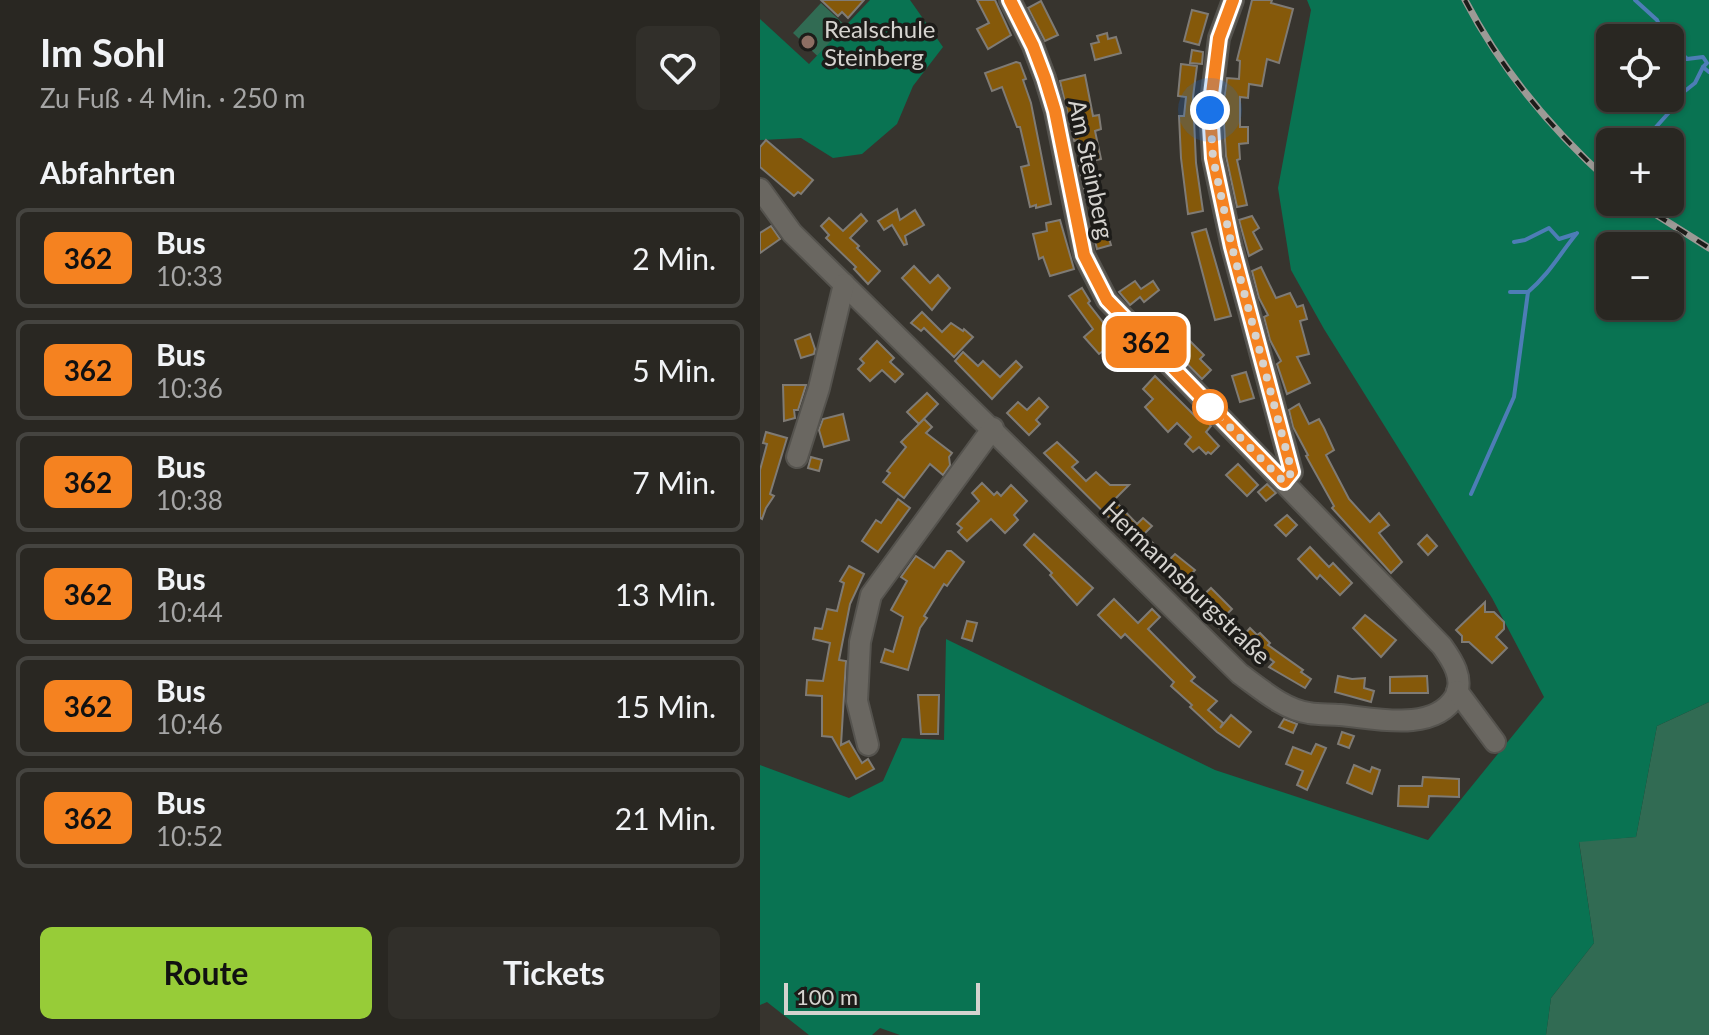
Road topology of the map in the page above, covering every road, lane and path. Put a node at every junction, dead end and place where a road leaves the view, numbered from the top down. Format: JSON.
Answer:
{"nodes":[{"id":1,"x":1010,"y":0,"type":"edge"},
{"id":2,"x":1233,"y":0,"type":"edge"},
{"id":3,"x":760,"y":189,"type":"edge"},
{"id":4,"x":844,"y":284,"type":"junction"},
{"id":5,"x":993,"y":428,"type":"junction"},
{"id":6,"x":797,"y":457,"type":"dead end"},
{"id":7,"x":1284,"y":482,"type":"junction"},
{"id":8,"x":1457,"y":691,"type":"junction"},
{"id":9,"x":1495,"y":742,"type":"dead end"},
{"id":10,"x":868,"y":745,"type":"dead end"}],
"edges":[{"from":1,"to":7,"type":"street","name":"Am Steinberg"},
{"from":2,"to":7,"type":"street"},
{"from":3,"to":4,"type":"street","name":"Hermannsburgstraße"},
{"from":4,"to":5,"type":"street","name":"Hermannsburgstraße"},
{"from":4,"to":6,"type":"street"},
{"from":5,"to":8,"type":"street","name":"Hermannsburgstraße"},
{"from":5,"to":10,"type":"street"},
{"from":7,"to":8,"type":"street","name":"Am Steinberg"},
{"from":8,"to":9,"type":"street"}]}
